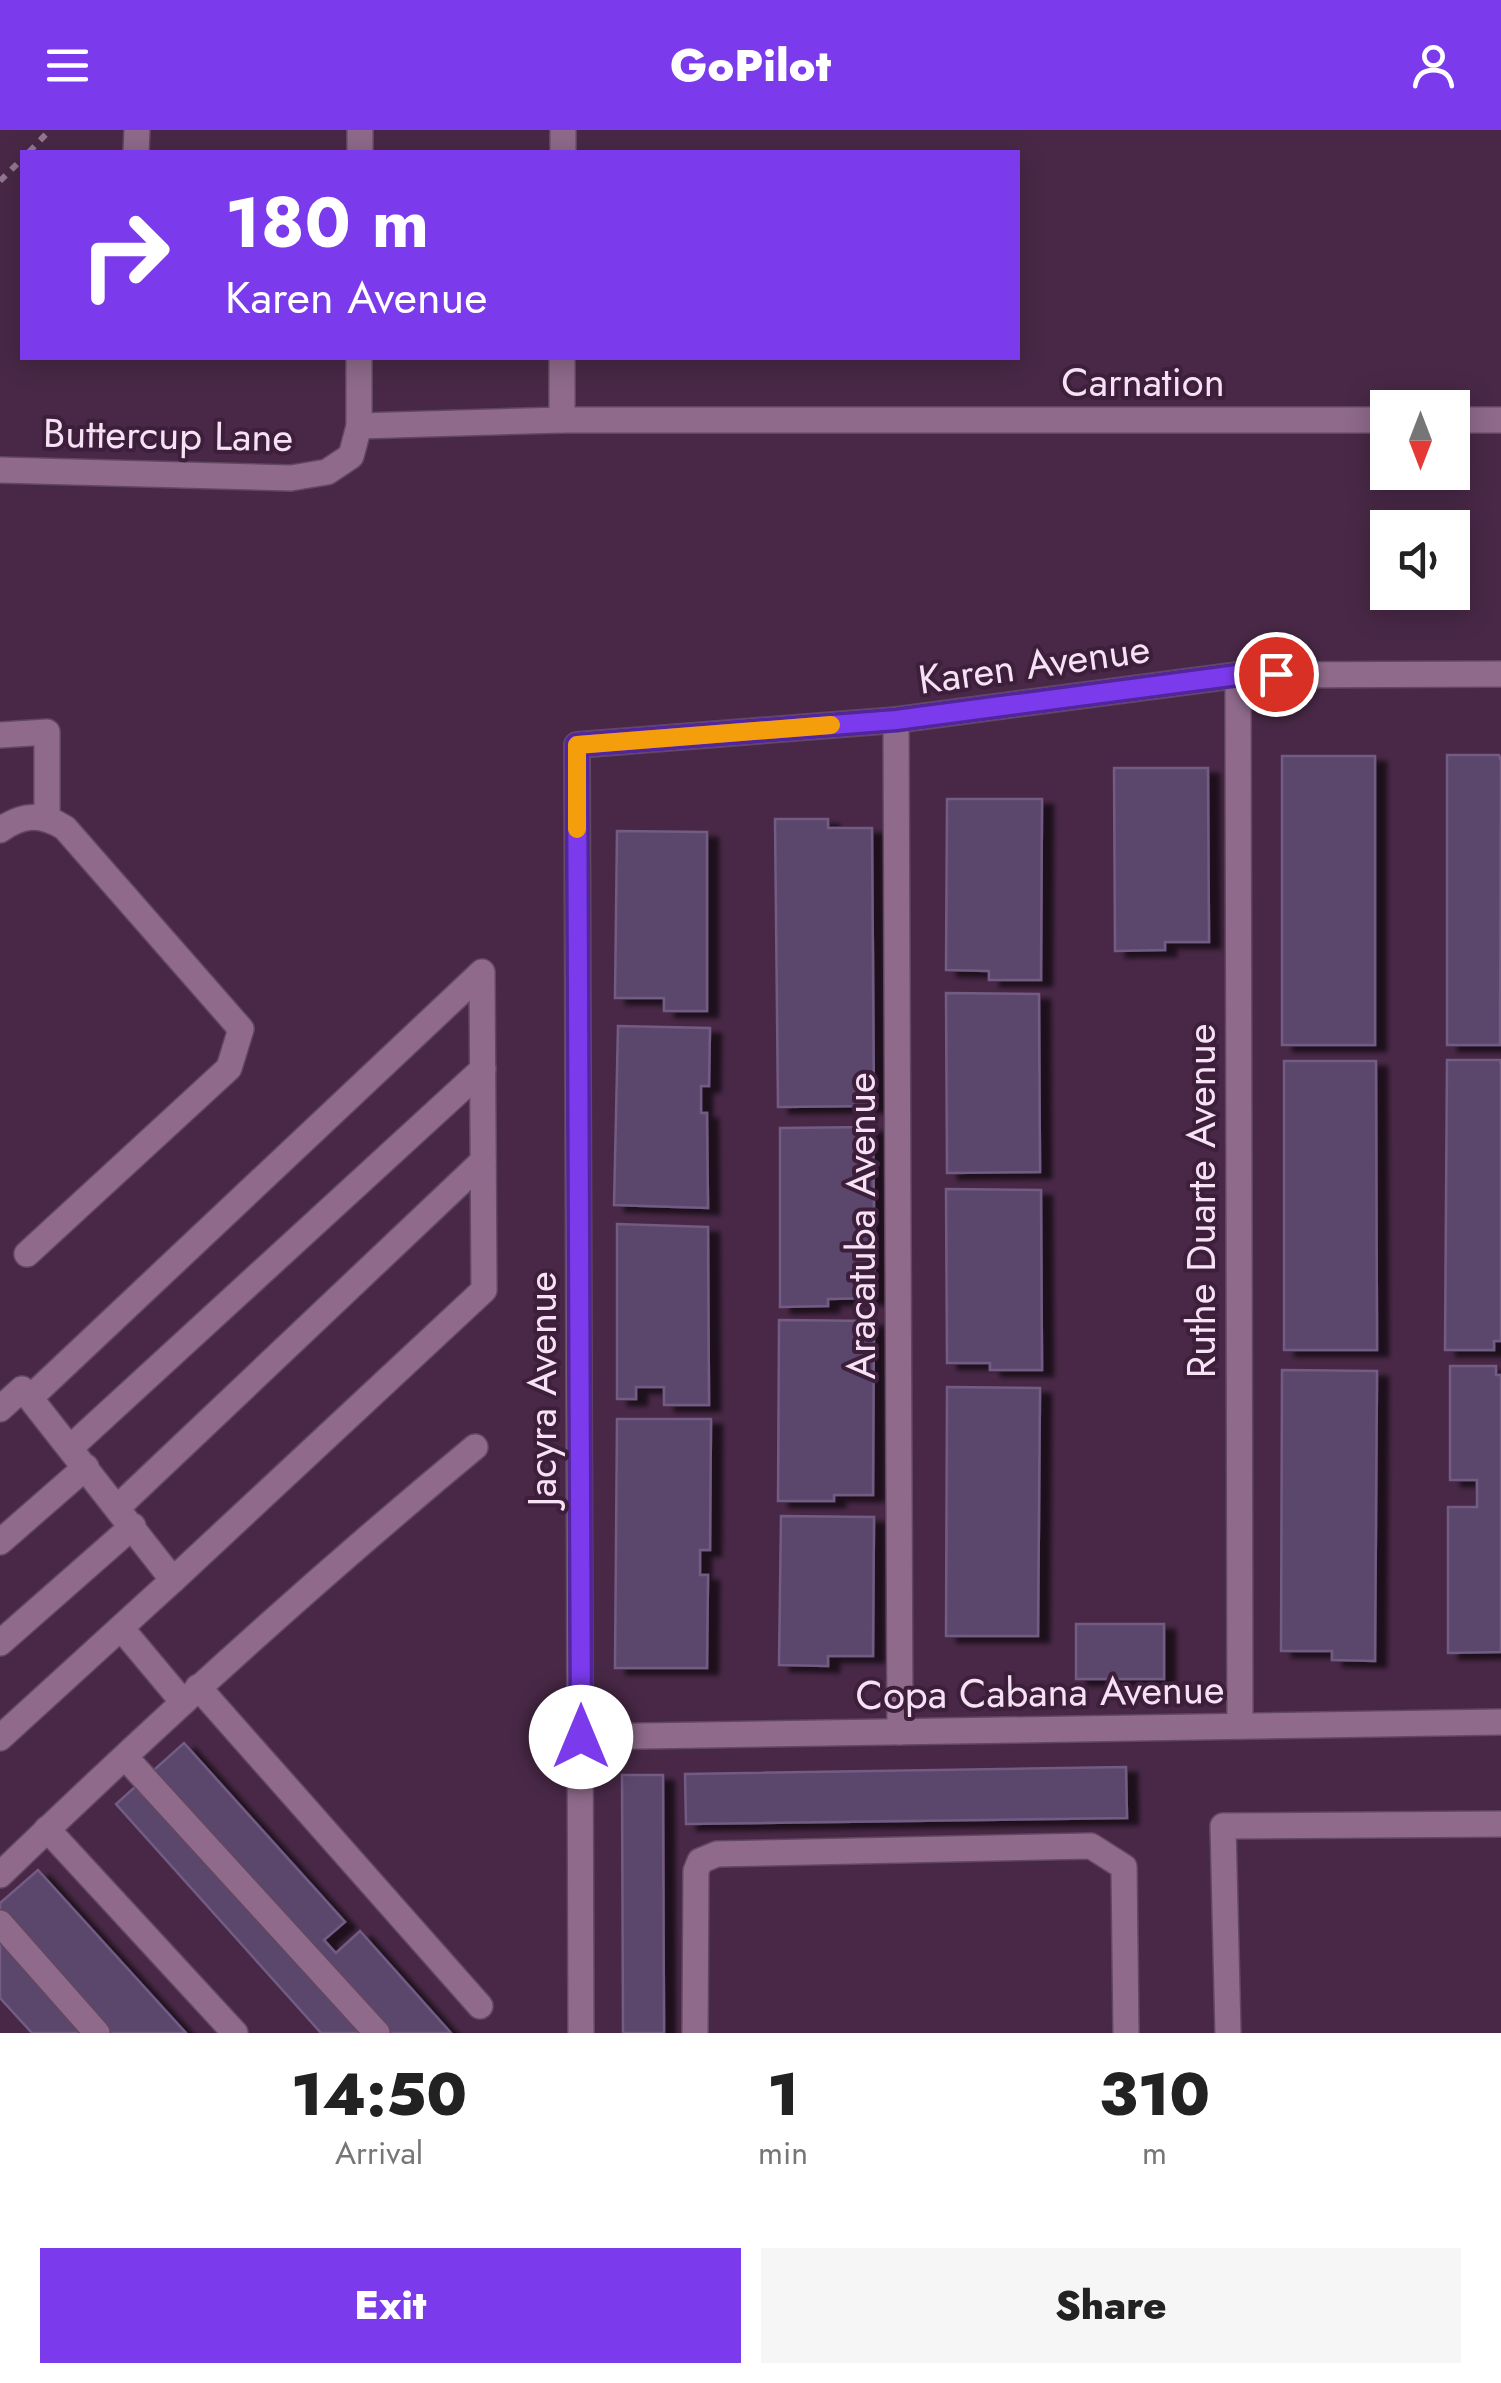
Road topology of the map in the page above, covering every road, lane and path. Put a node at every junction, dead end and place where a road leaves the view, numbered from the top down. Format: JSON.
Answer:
{"nodes":[{"id":1,"x":50,"y":130,"type":"edge"},
{"id":2,"x":31,"y":150,"type":"edge"},
{"id":3,"x":20,"y":161,"type":"edge"},
{"id":4,"x":0,"y":181,"type":"edge"},
{"id":5,"x":359,"y":360,"type":"edge"},
{"id":6,"x":562,"y":360,"type":"edge"},
{"id":7,"x":562,"y":420,"type":"junction"},
{"id":8,"x":1370,"y":420,"type":"edge"},
{"id":9,"x":1470,"y":420,"type":"edge"},
{"id":10,"x":1501,"y":420,"type":"edge"},
{"id":11,"x":359,"y":426,"type":"junction"},
{"id":12,"x":0,"y":470,"type":"edge"},
{"id":13,"x":1501,"y":674,"type":"edge"},
{"id":14,"x":1238,"y":675,"type":"junction"},
{"id":15,"x":896,"y":720,"type":"junction"},
{"id":16,"x":0,"y":734,"type":"edge"},
{"id":17,"x":577,"y":745,"type":"joint"},
{"id":18,"x":48,"y":817,"type":"junction"},
{"id":19,"x":0,"y":830,"type":"edge"},
{"id":20,"x":483,"y":1069,"type":"junction"},
{"id":21,"x":483,"y":1161,"type":"junction"},
{"id":22,"x":28,"y":1254,"type":"dead end"},
{"id":23,"x":30,"y":1398,"type":"junction"},
{"id":24,"x":0,"y":1409,"type":"edge"},
{"id":25,"x":476,"y":1447,"type":"dead end"},
{"id":26,"x":78,"y":1457,"type":"junction"},
{"id":27,"x":125,"y":1516,"type":"junction"},
{"id":28,"x":0,"y":1542,"type":"edge"},
{"id":29,"x":174,"y":1580,"type":"junction"},
{"id":30,"x":120,"y":1628,"type":"junction"},
{"id":31,"x":0,"y":1643,"type":"edge"},
{"id":32,"x":190,"y":1694,"type":"junction"},
{"id":33,"x":1501,"y":1722,"type":"edge"},
{"id":34,"x":1240,"y":1726,"type":"junction"},
{"id":35,"x":900,"y":1732,"type":"junction"},
{"id":36,"x":581,"y":1737,"type":"junction"},
{"id":37,"x":0,"y":1738,"type":"edge"},
{"id":38,"x":125,"y":1756,"type":"junction"},
{"id":39,"x":1501,"y":1824,"type":"edge"},
{"id":40,"x":48,"y":1829,"type":"junction"},
{"id":41,"x":0,"y":1875,"type":"edge"},
{"id":42,"x":0,"y":1924,"type":"edge"},
{"id":43,"x":480,"y":2006,"type":"dead end"},
{"id":44,"x":97,"y":2033,"type":"edge"},
{"id":45,"x":235,"y":2033,"type":"edge"},
{"id":46,"x":377,"y":2033,"type":"edge"},
{"id":47,"x":581,"y":2033,"type":"edge"},
{"id":48,"x":695,"y":2033,"type":"edge"},
{"id":49,"x":1126,"y":2033,"type":"edge"},
{"id":50,"x":1228,"y":2033,"type":"edge"}],
"edges":[{"from":1,"to":2,"type":"path"},
{"from":3,"to":4,"type":"path"},
{"from":5,"to":11,"type":"street"},
{"from":6,"to":7,"type":"street"},
{"from":7,"to":8,"type":"street","name":"Carnation"},
{"from":7,"to":11,"type":"street","name":"Carnation"},
{"from":9,"to":10,"type":"street"},
{"from":11,"to":12,"type":"street","name":"Buttercup Lane"},
{"from":13,"to":14,"type":"street","name":"Karen Avenue"},
{"from":14,"to":15,"type":"street","name":"Karen Avenue"},
{"from":14,"to":34,"type":"street","name":"Ruthe Duarte Avenue"},
{"from":15,"to":17,"type":"street","name":"Karen Avenue"},
{"from":15,"to":35,"type":"street","name":"Aracatuba Avenue"},
{"from":16,"to":18,"type":"street"},
{"from":17,"to":36,"type":"street","name":"Jacyra Avenue"},
{"from":18,"to":19,"type":"street"},
{"from":18,"to":22,"type":"street"},
{"from":20,"to":21,"type":"street"},
{"from":20,"to":23,"type":"street"},
{"from":20,"to":26,"type":"street"},
{"from":21,"to":27,"type":"street"},
{"from":21,"to":29,"type":"street"},
{"from":23,"to":24,"type":"street"},
{"from":23,"to":26,"type":"street"},
{"from":25,"to":32,"type":"street"},
{"from":26,"to":27,"type":"street"},
{"from":26,"to":28,"type":"street"},
{"from":27,"to":29,"type":"street"},
{"from":27,"to":31,"type":"street"},
{"from":29,"to":30,"type":"street"},
{"from":30,"to":32,"type":"street"},
{"from":30,"to":37,"type":"street"},
{"from":32,"to":38,"type":"street"},
{"from":32,"to":43,"type":"street"},
{"from":33,"to":34,"type":"street","name":"Copa Cabana Avenue"},
{"from":34,"to":35,"type":"street","name":"Copa Cabana Avenue"},
{"from":35,"to":36,"type":"street","name":"Copa Cabana Avenue"},
{"from":36,"to":47,"type":"street","name":"Jacyra Avenue"},
{"from":38,"to":40,"type":"street"},
{"from":38,"to":46,"type":"street"},
{"from":39,"to":50,"type":"street"},
{"from":40,"to":41,"type":"street"},
{"from":40,"to":45,"type":"street"},
{"from":42,"to":44,"type":"street"},
{"from":48,"to":49,"type":"street"}]}
